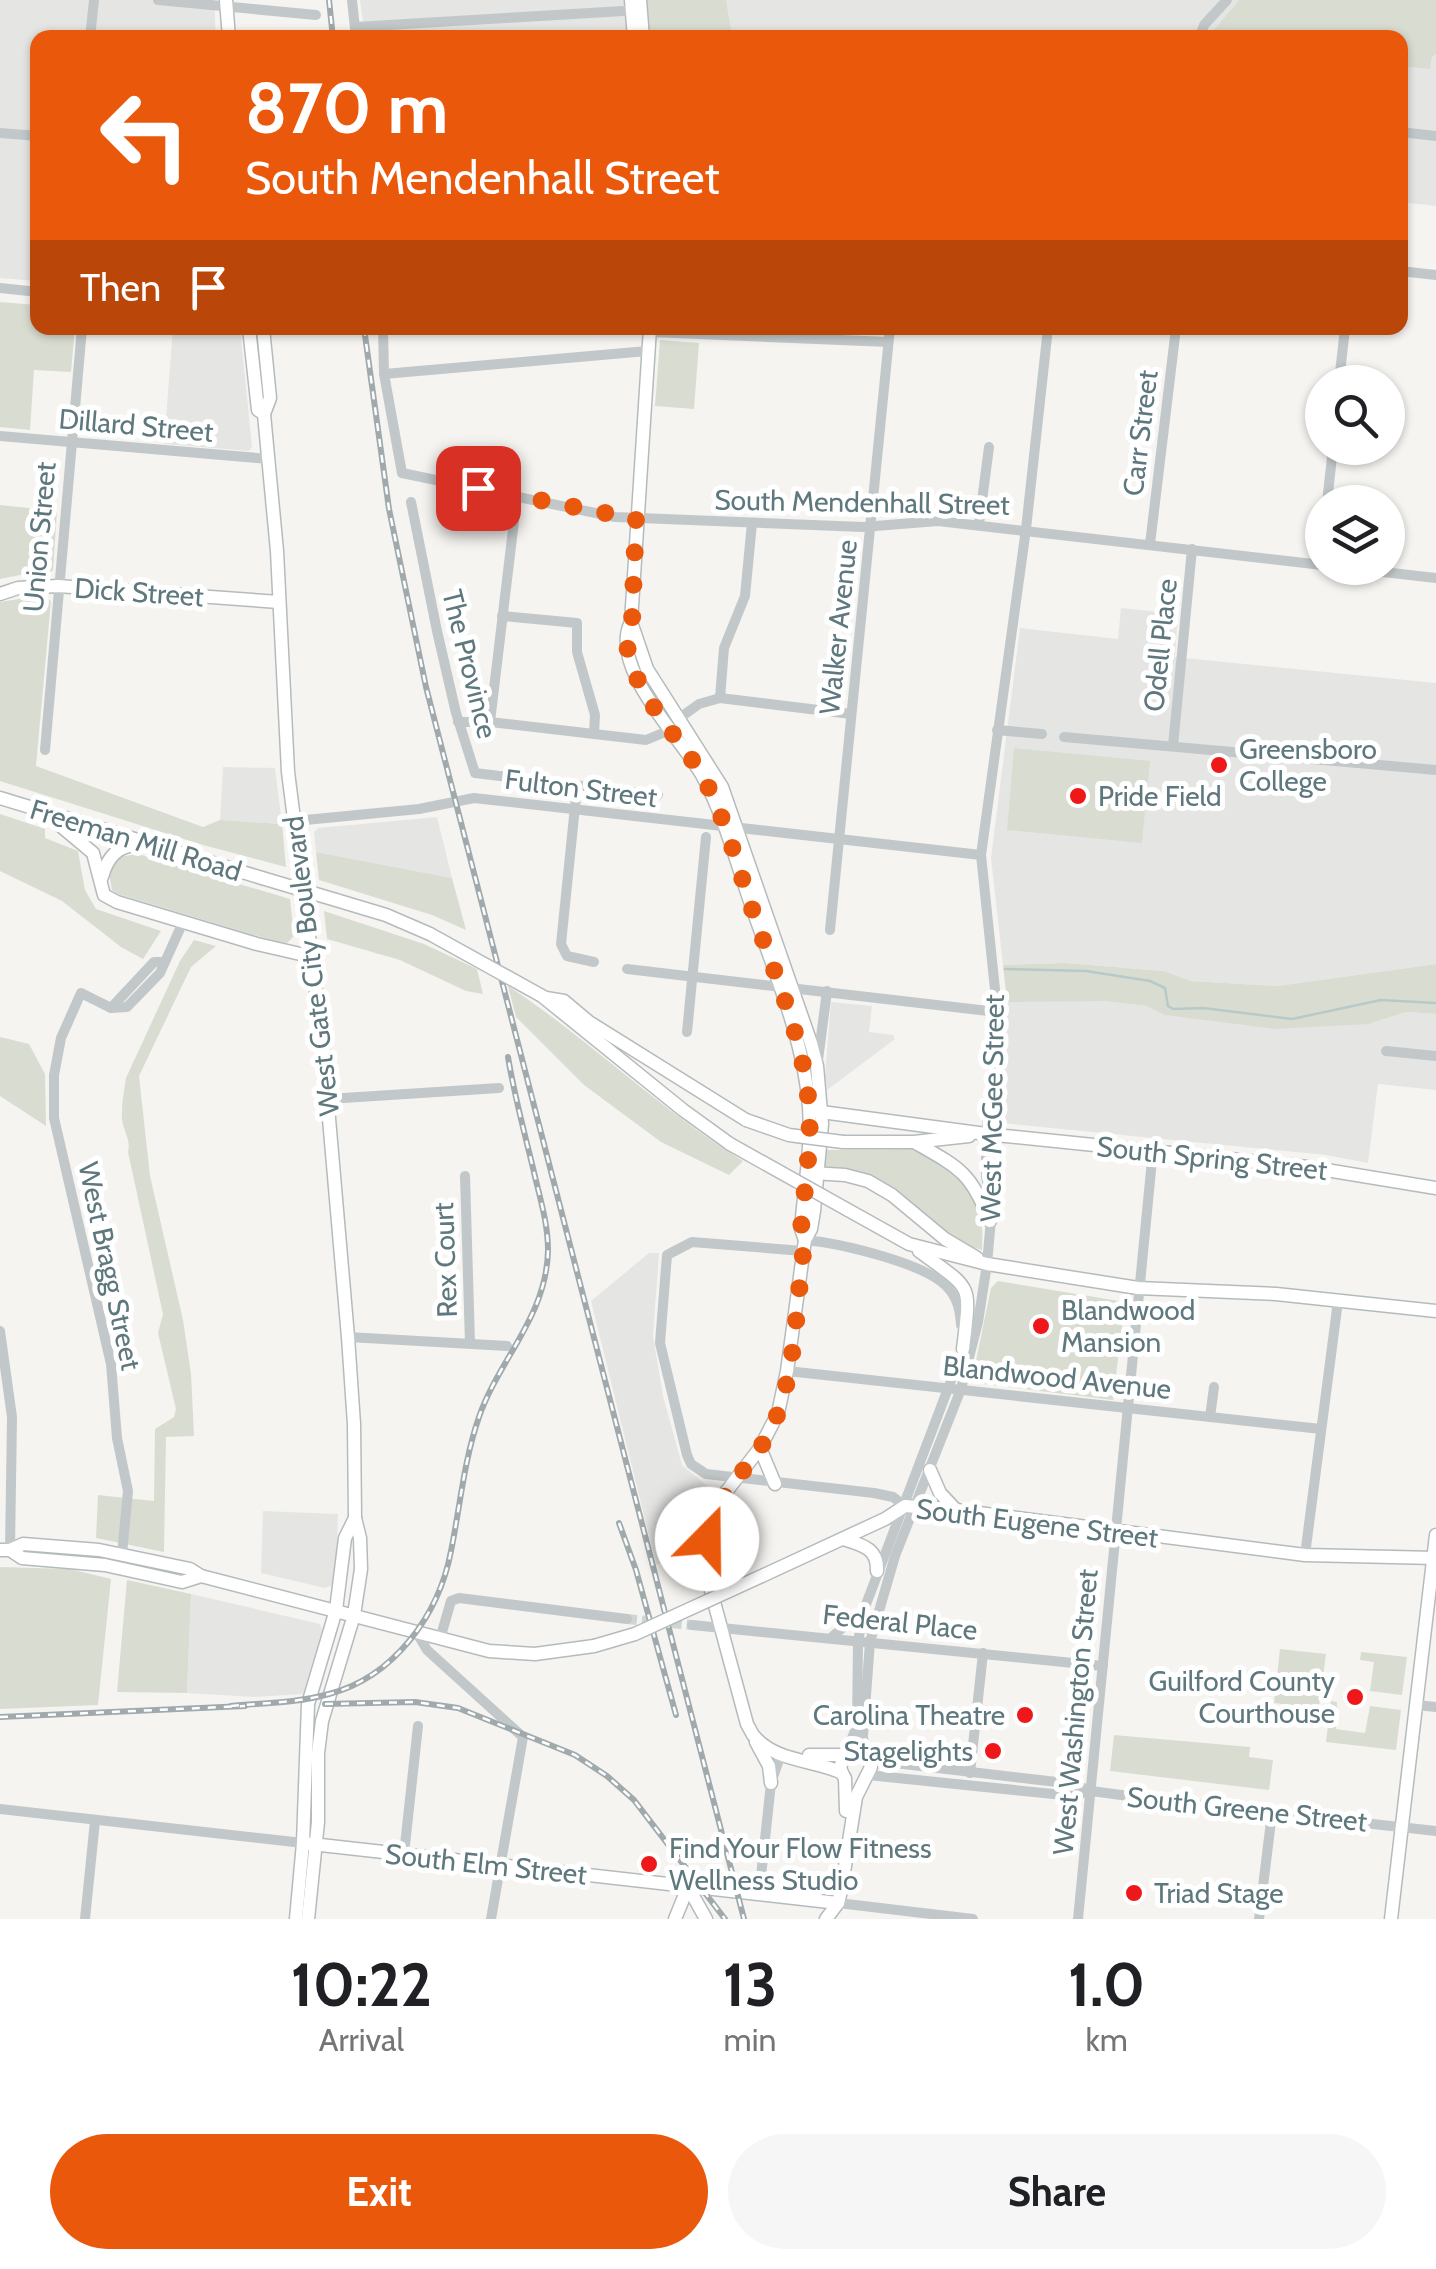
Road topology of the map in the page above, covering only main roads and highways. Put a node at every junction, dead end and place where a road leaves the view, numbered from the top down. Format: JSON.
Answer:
{"nodes":[{"id":1,"x":227,"y":3,"type":"edge"},
{"id":2,"x":636,"y":5,"type":"edge"},
{"id":3,"x":229,"y":30,"type":"edge"},
{"id":4,"x":634,"y":30,"type":"edge"},
{"id":5,"x":641,"y":30,"type":"edge"},
{"id":6,"x":250,"y":335,"type":"edge"},
{"id":7,"x":264,"y":335,"type":"edge"},
{"id":8,"x":649,"y":335,"type":"edge"},
{"id":9,"x":264,"y":414,"type":"junction"},
{"id":10,"x":0,"y":594,"type":"edge"},
{"id":11,"x":280,"y":602,"type":"junction"},
{"id":12,"x":0,"y":798,"type":"edge"},
{"id":13,"x":44,"y":812,"type":"junction"},
{"id":14,"x":149,"y":845,"type":"junction"},
{"id":15,"x":104,"y":895,"type":"junction"},
{"id":16,"x":309,"y":956,"type":"junction"},
{"id":17,"x":785,"y":987,"type":"junction"},
{"id":18,"x":544,"y":997,"type":"junction"},
{"id":19,"x":816,"y":1112,"type":"junction"},
{"id":20,"x":986,"y":1134,"type":"junction"},
{"id":21,"x":914,"y":1142,"type":"junction"},
{"id":22,"x":812,"y":1173,"type":"junction"},
{"id":23,"x":1436,"y":1188,"type":"edge"},
{"id":24,"x":990,"y":1221,"type":"road end"},
{"id":25,"x":909,"y":1244,"type":"junction"},
{"id":26,"x":988,"y":1264,"type":"junction"},
{"id":27,"x":1436,"y":1311,"type":"edge"},
{"id":28,"x":963,"y":1349,"type":"road end"},
{"id":29,"x":760,"y":1448,"type":"junction"},
{"id":30,"x":930,"y":1470,"type":"road end"},
{"id":31,"x":774,"y":1484,"type":"road end"},
{"id":32,"x":956,"y":1510,"type":"junction"},
{"id":33,"x":355,"y":1518,"type":"junction"},
{"id":34,"x":1436,"y":1535,"type":"edge"},
{"id":35,"x":842,"y":1539,"type":"junction"},
{"id":36,"x":5,"y":1550,"type":"edge"},
{"id":37,"x":1435,"y":1558,"type":"edge"},
{"id":38,"x":877,"y":1571,"type":"road end"},
{"id":39,"x":200,"y":1576,"type":"junction"},
{"id":40,"x":336,"y":1610,"type":"junction"},
{"id":41,"x":354,"y":1615,"type":"junction"},
{"id":42,"x":753,"y":1736,"type":"junction"},
{"id":43,"x":781,"y":1754,"type":"junction"},
{"id":44,"x":846,"y":1754,"type":"junction"},
{"id":45,"x":843,"y":1775,"type":"junction"},
{"id":46,"x":866,"y":1777,"type":"junction"},
{"id":47,"x":771,"y":1783,"type":"road end"},
{"id":48,"x":310,"y":1844,"type":"junction"},
{"id":49,"x":688,"y":1886,"type":"junction"},
{"id":50,"x":834,"y":1902,"type":"junction"},
{"id":51,"x":296,"y":1919,"type":"edge"},
{"id":52,"x":308,"y":1919,"type":"edge"},
{"id":53,"x":675,"y":1919,"type":"edge"},
{"id":54,"x":706,"y":1919,"type":"edge"},
{"id":55,"x":822,"y":1919,"type":"edge"},
{"id":56,"x":1392,"y":1919,"type":"edge"}],
"edges":[{"from":1,"to":3,"type":"main road"},
{"from":2,"to":4,"type":"main road"},
{"from":2,"to":5,"type":"main road"},
{"from":6,"to":9,"type":"main road","name":"West Gate City Boulevard"},
{"from":7,"to":9,"type":"main road","name":"West Gate City Boulevard"},
{"from":8,"to":17,"type":"main road"},
{"from":9,"to":11,"type":"main road","name":"West Gate City Boulevard"},
{"from":10,"to":11,"type":"main road","name":"Dick Street"},
{"from":11,"to":16,"type":"main road","name":"West Gate City Boulevard"},
{"from":12,"to":13,"type":"main road","name":"Freeman Mill Road"},
{"from":13,"to":14,"type":"main road","name":"Freeman Mill Road"},
{"from":13,"to":15,"type":"main road"},
{"from":14,"to":15,"type":"main road"},
{"from":14,"to":18,"type":"main road","name":"Freeman Mill Road","bridge":true},
{"from":15,"to":16,"type":"main road"},
{"from":16,"to":33,"type":"main road","name":"West Gate City Boulevard"},
{"from":17,"to":19,"type":"main road"},
{"from":17,"to":19,"type":"main road"},
{"from":18,"to":21,"type":"main road","name":"Freeman Mill Road","bridge":true},
{"from":18,"to":25,"type":"main road","name":"Freeman Mill Road","bridge":true},
{"from":19,"to":20,"type":"main road"},
{"from":19,"to":22,"type":"main road"},
{"from":20,"to":21,"type":"main road","name":"Freeman Mill Road"},
{"from":20,"to":23,"type":"main road","name":"South Spring Street"},
{"from":21,"to":24,"type":"main road"},
{"from":22,"to":26,"type":"main road"},
{"from":22,"to":29,"type":"main road"},
{"from":25,"to":26,"type":"main road","name":"Freeman Mill Road"},
{"from":25,"to":28,"type":"main road"},
{"from":26,"to":27,"type":"main road"},
{"from":29,"to":31,"type":"main road"},
{"from":29,"to":42,"type":"main road"},
{"from":30,"to":32,"type":"main road"},
{"from":32,"to":35,"type":"main road","name":"South Eugene Street"},
{"from":32,"to":37,"type":"main road","name":"South Eugene Street"},
{"from":33,"to":40,"type":"main road","name":"West Gate City Boulevard"},
{"from":33,"to":41,"type":"main road","name":"West Gate City Boulevard"},
{"from":34,"to":37,"type":"main road"},
{"from":35,"to":38,"type":"main road"},
{"from":35,"to":41,"type":"main road","name":"South Eugene Street","bridge":true},
{"from":36,"to":39,"type":"main road","name":"South Eugene Street"},
{"from":36,"to":39,"type":"main road","name":"South Eugene Street"},
{"from":37,"to":56,"type":"main road"},
{"from":39,"to":40,"type":"main road","name":"South Eugene Street"},
{"from":40,"to":41,"type":"main road","name":"South Eugene Street"},
{"from":40,"to":48,"type":"main road","name":"West Gate City Boulevard"},
{"from":41,"to":48,"type":"main road","name":"West Gate City Boulevard"},
{"from":42,"to":43,"type":"main road"},
{"from":42,"to":47,"type":"main road"},
{"from":43,"to":44,"type":"main road"},
{"from":43,"to":45,"type":"main road"},
{"from":44,"to":45,"type":"main road"},
{"from":44,"to":46,"type":"main road"},
{"from":45,"to":46,"type":"main road"},
{"from":45,"to":50,"type":"main road"},
{"from":46,"to":50,"type":"main road"},
{"from":48,"to":49,"type":"main road","name":"South Elm Street"},
{"from":48,"to":51,"type":"main road"},
{"from":48,"to":52,"type":"main road"},
{"from":49,"to":50,"type":"main road","name":"South Elm Street"},
{"from":49,"to":53,"type":"main road"},
{"from":49,"to":54,"type":"main road"},
{"from":50,"to":55,"type":"main road"}]}
